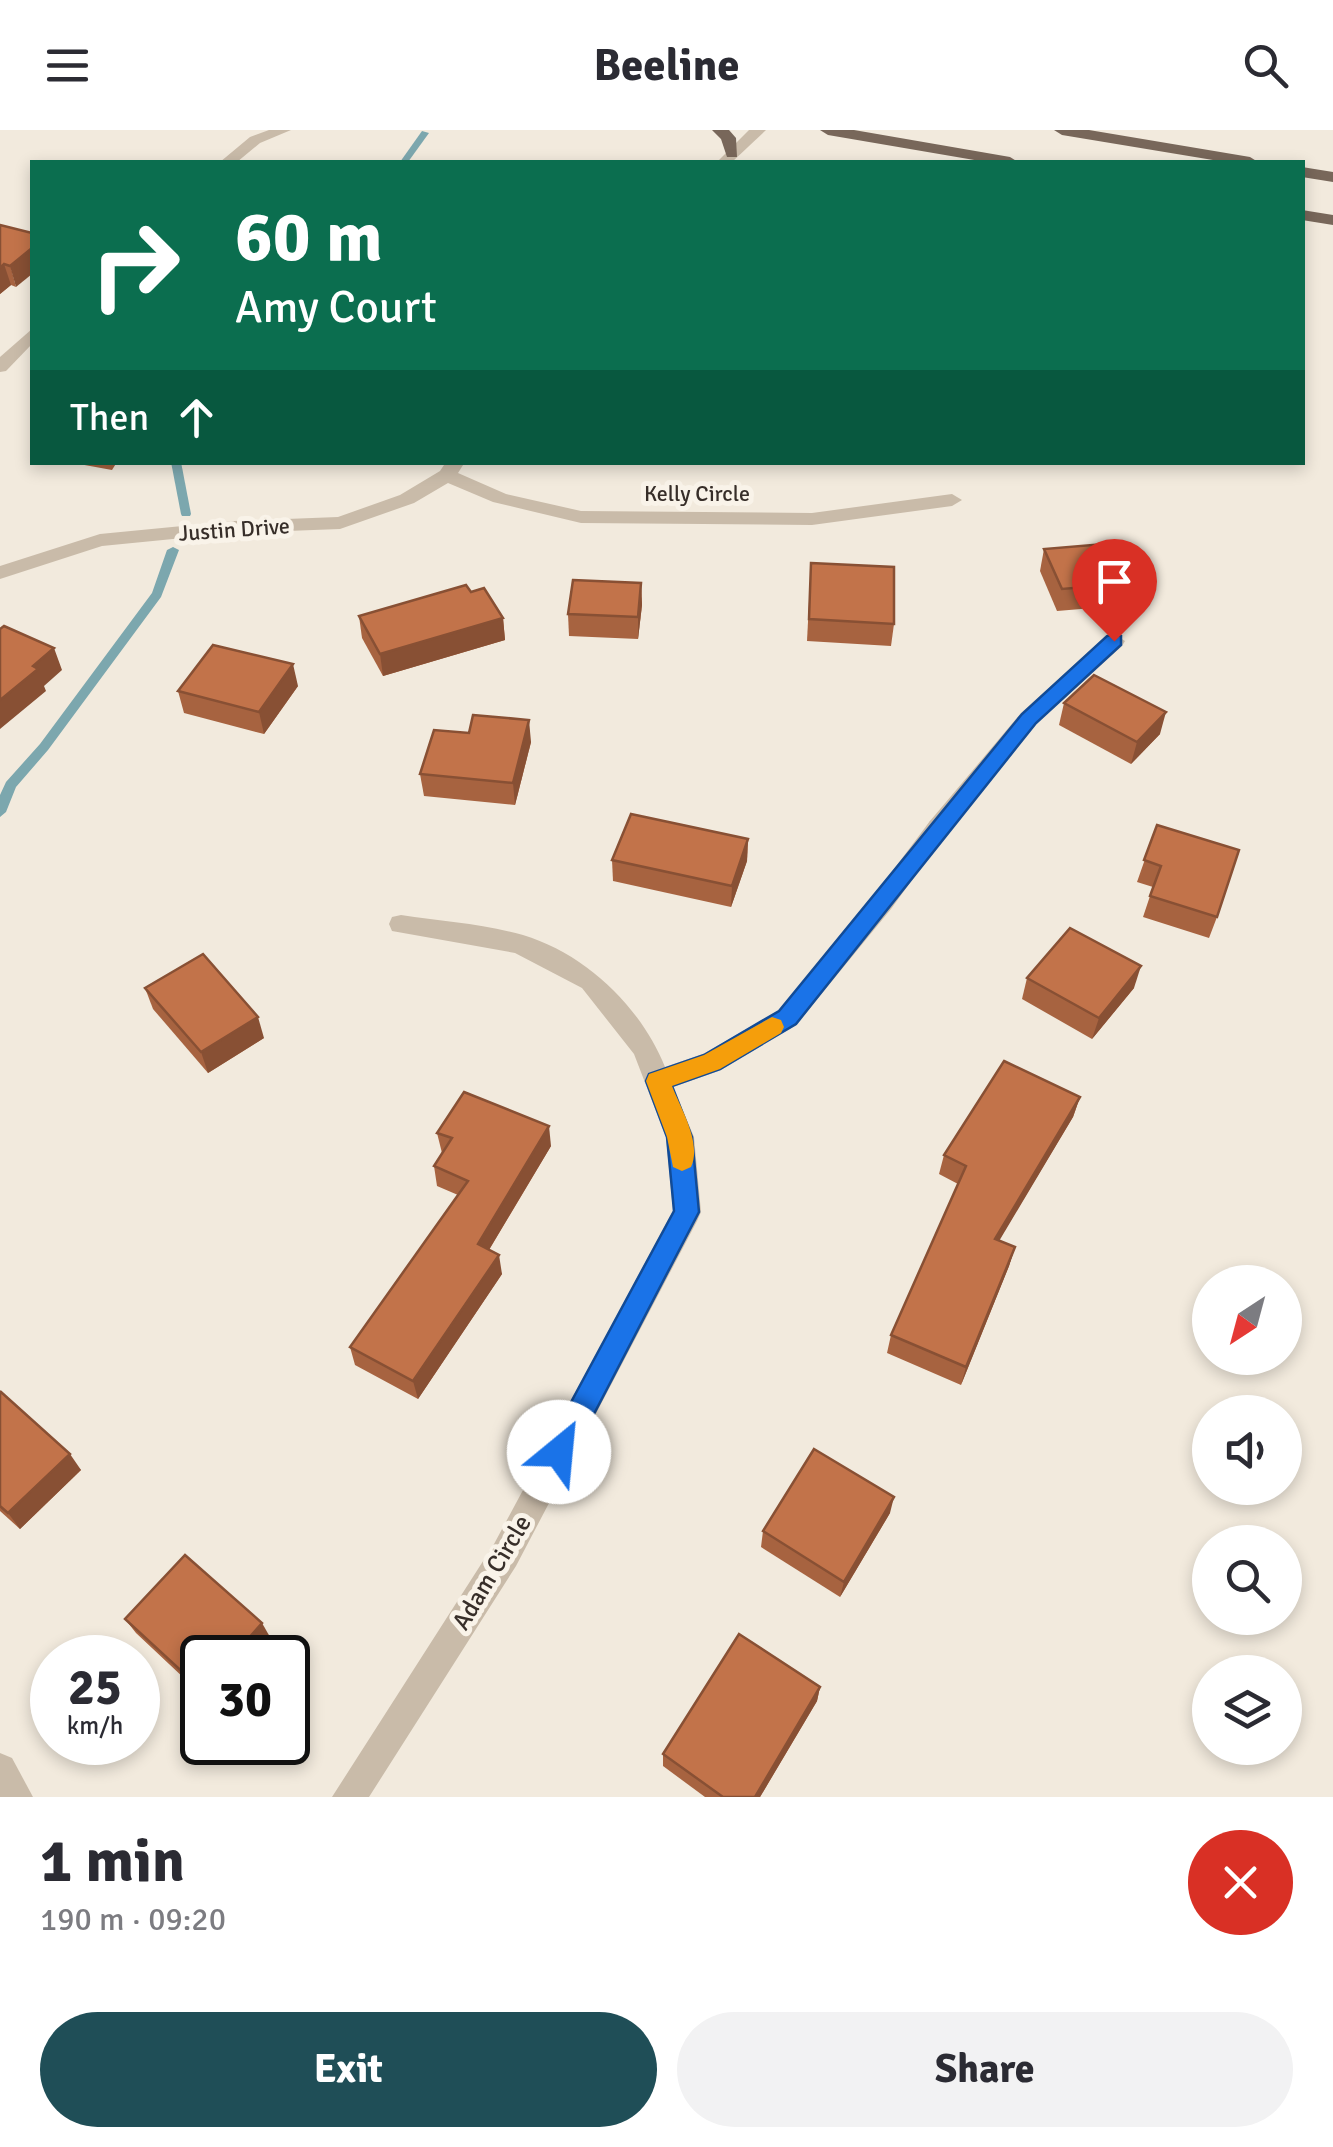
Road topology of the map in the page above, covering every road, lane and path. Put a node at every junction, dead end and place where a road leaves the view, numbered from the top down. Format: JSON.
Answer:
{"nodes":[{"id":1,"x":283,"y":130,"type":"edge"},
{"id":2,"x":720,"y":130,"type":"edge"},
{"id":3,"x":758,"y":130,"type":"edge"},
{"id":4,"x":828,"y":130,"type":"edge"},
{"id":5,"x":1062,"y":130,"type":"edge"},
{"id":6,"x":728,"y":158,"type":"edge"},
{"id":7,"x":230,"y":160,"type":"edge"},
{"id":8,"x":999,"y":160,"type":"edge"},
{"id":9,"x":1238,"y":160,"type":"edge"},
{"id":10,"x":1305,"y":172,"type":"edge"},
{"id":11,"x":1333,"y":177,"type":"edge"},
{"id":12,"x":1305,"y":215,"type":"edge"},
{"id":13,"x":1333,"y":220,"type":"edge"},
{"id":14,"x":30,"y":336,"type":"edge"},
{"id":15,"x":0,"y":368,"type":"edge"},
{"id":16,"x":451,"y":469,"type":"edge"},
{"id":17,"x":952,"y":500,"type":"dead end"},
{"id":18,"x":6,"y":565,"type":"edge"},
{"id":19,"x":1114,"y":641,"type":"dead end"},
{"id":20,"x":402,"y":924,"type":"dead end"},
{"id":21,"x":658,"y":1081,"type":"junction"},
{"id":22,"x":0,"y":1770,"type":"edge"},
{"id":23,"x":16,"y":1797,"type":"edge"},
{"id":24,"x":349,"y":1797,"type":"edge"}],
"edges":[{"from":1,"to":7,"type":"street"},
{"from":2,"to":6,"type":"main road"},
{"from":3,"to":6,"type":"street"},
{"from":4,"to":8,"type":"main road"},
{"from":5,"to":9,"type":"main road"},
{"from":10,"to":11,"type":"main road"},
{"from":12,"to":13,"type":"main road"},
{"from":14,"to":15,"type":"street"},
{"from":16,"to":17,"type":"street","name":"Kelly Circle"},
{"from":16,"to":18,"type":"street","name":"Justin Drive"},
{"from":19,"to":21,"type":"street"},
{"from":20,"to":21,"type":"street","name":"Adam Circle"},
{"from":21,"to":24,"type":"street","name":"Adam Circle"},
{"from":22,"to":23,"type":"street"}]}
